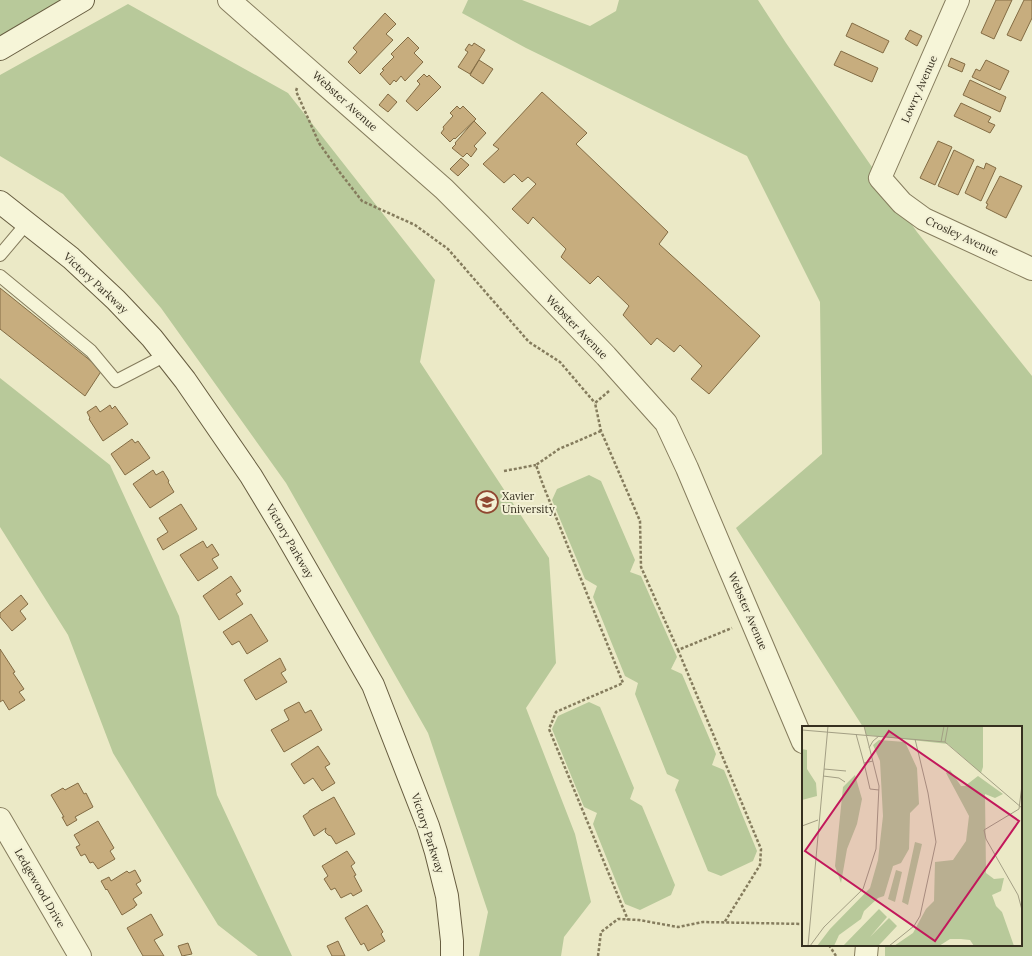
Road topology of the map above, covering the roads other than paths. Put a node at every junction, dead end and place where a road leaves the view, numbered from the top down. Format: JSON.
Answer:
{"nodes":[{"id":1,"x":229,"y":0,"type":"edge"},
{"id":2,"x":958,"y":0,"type":"edge"},
{"id":3,"x":79,"y":3,"type":"edge"},
{"id":4,"x":0,"y":49,"type":"edge"},
{"id":5,"x":880,"y":178,"type":"joint"},
{"id":6,"x":0,"y":202,"type":"edge"},
{"id":7,"x":27,"y":223,"type":"junction"},
{"id":8,"x":0,"y":255,"type":"edge"},
{"id":9,"x":1032,"y":269,"type":"edge"},
{"id":10,"x":0,"y":276,"type":"edge"},
{"id":11,"x":166,"y":355,"type":"junction"},
{"id":12,"x":802,"y":740,"type":"edge"},
{"id":13,"x":0,"y":820,"type":"edge"},
{"id":14,"x":867,"y":946,"type":"edge"},
{"id":15,"x":80,"y":956,"type":"edge"},
{"id":16,"x":452,"y":956,"type":"edge"},
{"id":17,"x":866,"y":956,"type":"edge"}],
"edges":[{"from":1,"to":12,"type":"street","name":"Webster Avenue"},
{"from":2,"to":5,"type":"street","name":"Lowry Avenue"},
{"from":3,"to":4,"type":"street"},
{"from":5,"to":9,"type":"street","name":"Crosley Avenue"},
{"from":6,"to":7,"type":"street","name":"Victory Parkway"},
{"from":7,"to":8,"type":"lane"},
{"from":7,"to":11,"type":"street","name":"Victory Parkway"},
{"from":10,"to":11,"type":"lane"},
{"from":11,"to":16,"type":"street","name":"Victory Parkway"},
{"from":13,"to":15,"type":"street","name":"Ledgewood Drive"},
{"from":14,"to":17,"type":"street"}]}
